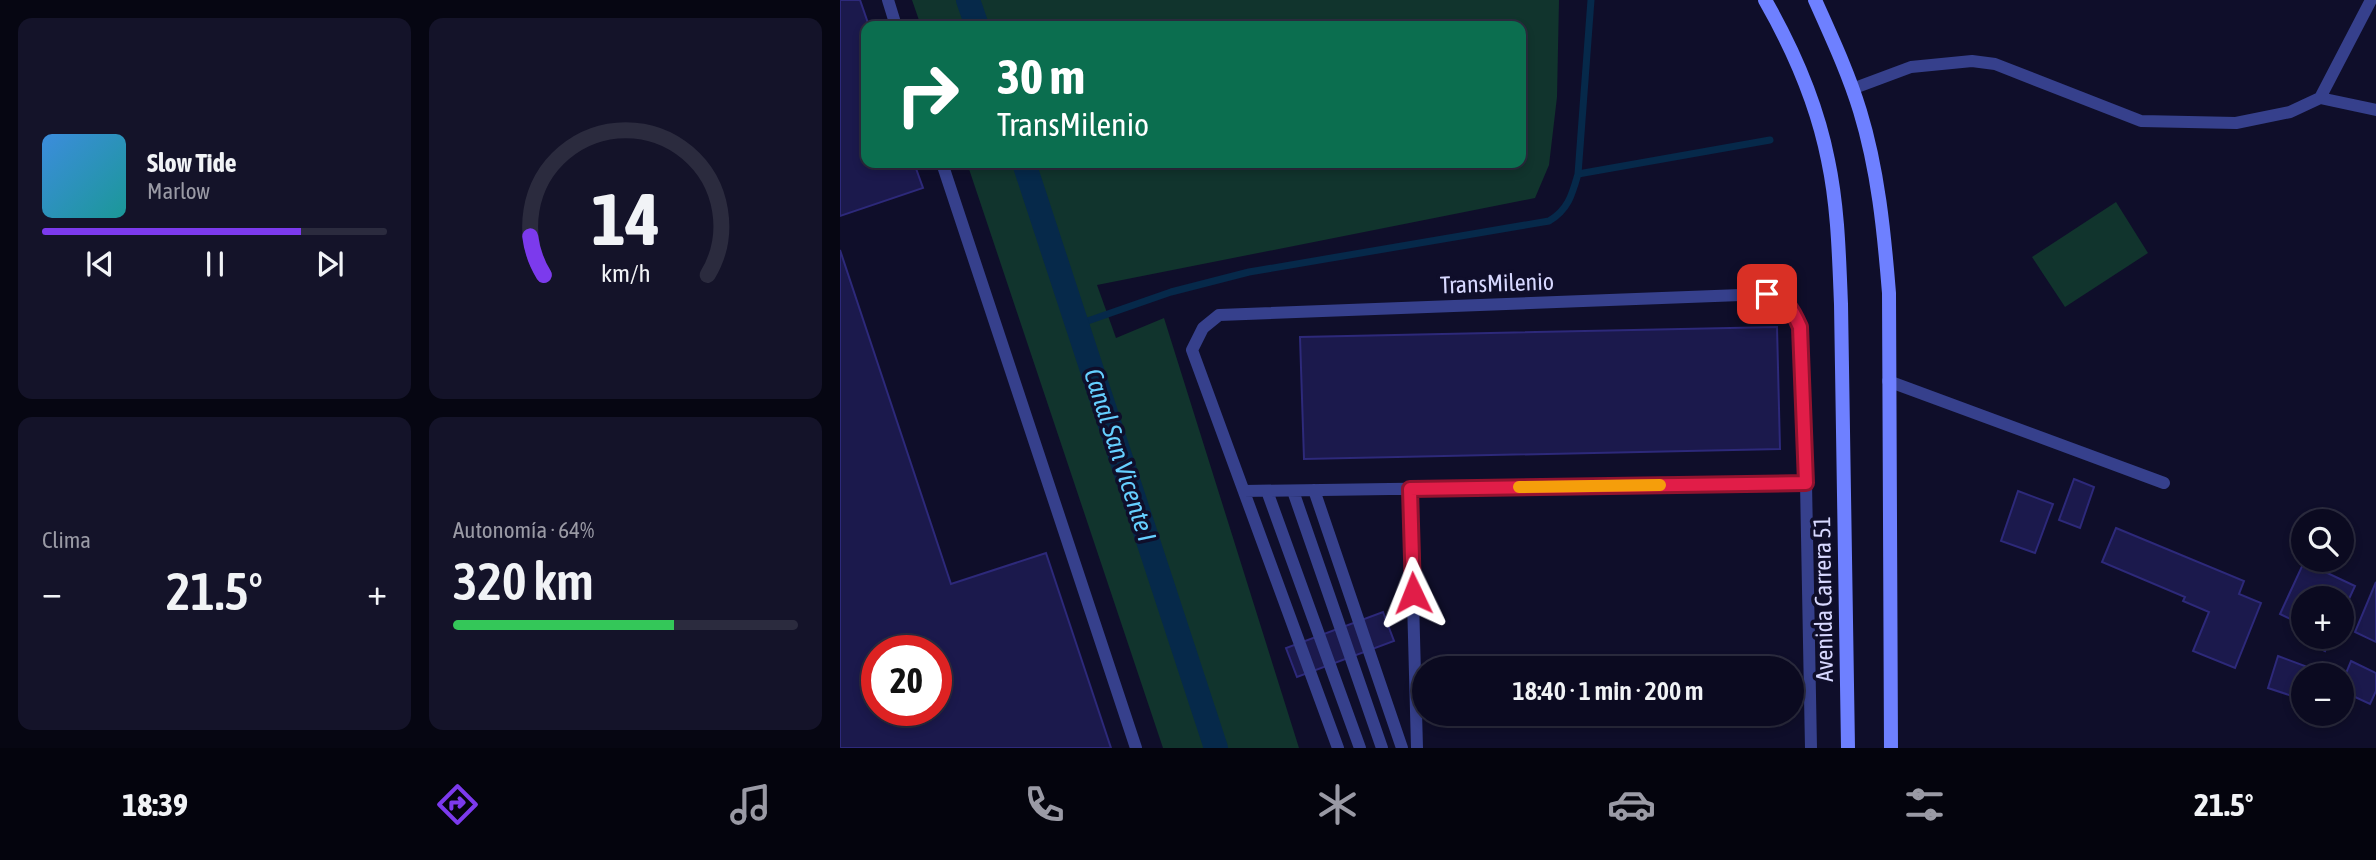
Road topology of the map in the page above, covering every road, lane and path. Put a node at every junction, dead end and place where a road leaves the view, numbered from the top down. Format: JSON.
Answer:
{"nodes":[{"id":1,"x":888,"y":0,"type":"edge"},
{"id":2,"x":1765,"y":0,"type":"edge"},
{"id":3,"x":1815,"y":0,"type":"edge"},
{"id":4,"x":2371,"y":0,"type":"edge"},
{"id":5,"x":894,"y":21,"type":"edge"},
{"id":6,"x":1852,"y":89,"type":"junction"},
{"id":7,"x":2320,"y":98,"type":"junction"},
{"id":8,"x":2376,"y":110,"type":"edge"},
{"id":9,"x":944,"y":168,"type":"edge"},
{"id":10,"x":1888,"y":381,"type":"junction"},
{"id":11,"x":1806,"y":483,"type":"junction"},
{"id":12,"x":2164,"y":483,"type":"dead end"},
{"id":13,"x":1410,"y":489,"type":"junction"},
{"id":14,"x":1314,"y":490,"type":"junction"},
{"id":15,"x":1244,"y":491,"type":"junction"},
{"id":16,"x":1267,"y":491,"type":"junction"},
{"id":17,"x":1293,"y":491,"type":"junction"},
{"id":18,"x":1136,"y":748,"type":"edge"},
{"id":19,"x":1339,"y":748,"type":"edge"},
{"id":20,"x":1360,"y":748,"type":"edge"},
{"id":21,"x":1382,"y":748,"type":"edge"},
{"id":22,"x":1402,"y":748,"type":"edge"},
{"id":23,"x":1417,"y":748,"type":"edge"},
{"id":24,"x":1811,"y":748,"type":"edge"},
{"id":25,"x":1848,"y":748,"type":"edge"},
{"id":26,"x":1891,"y":748,"type":"edge"}],
"edges":[{"from":1,"to":5,"type":"lane"},
{"from":2,"to":25,"type":"main road","name":"Avenida Carrera 51"},
{"from":3,"to":6,"type":"main road"},
{"from":4,"to":7,"type":"lane"},
{"from":6,"to":7,"type":"lane"},
{"from":6,"to":10,"type":"main road"},
{"from":7,"to":8,"type":"lane"},
{"from":9,"to":18,"type":"lane"},
{"from":10,"to":12,"type":"lane"},
{"from":10,"to":26,"type":"main road"},
{"from":11,"to":13,"type":"lane"},
{"from":11,"to":15,"type":"lane","name":"TransMilenio"},
{"from":11,"to":24,"type":"lane","name":"TransMilenio"},
{"from":13,"to":14,"type":"lane"},
{"from":13,"to":23,"type":"lane"},
{"from":14,"to":17,"type":"lane"},
{"from":14,"to":22,"type":"lane"},
{"from":15,"to":16,"type":"lane"},
{"from":15,"to":19,"type":"lane","name":"TransMilenio"},
{"from":16,"to":17,"type":"lane"},
{"from":16,"to":20,"type":"lane"},
{"from":17,"to":21,"type":"lane"}]}
